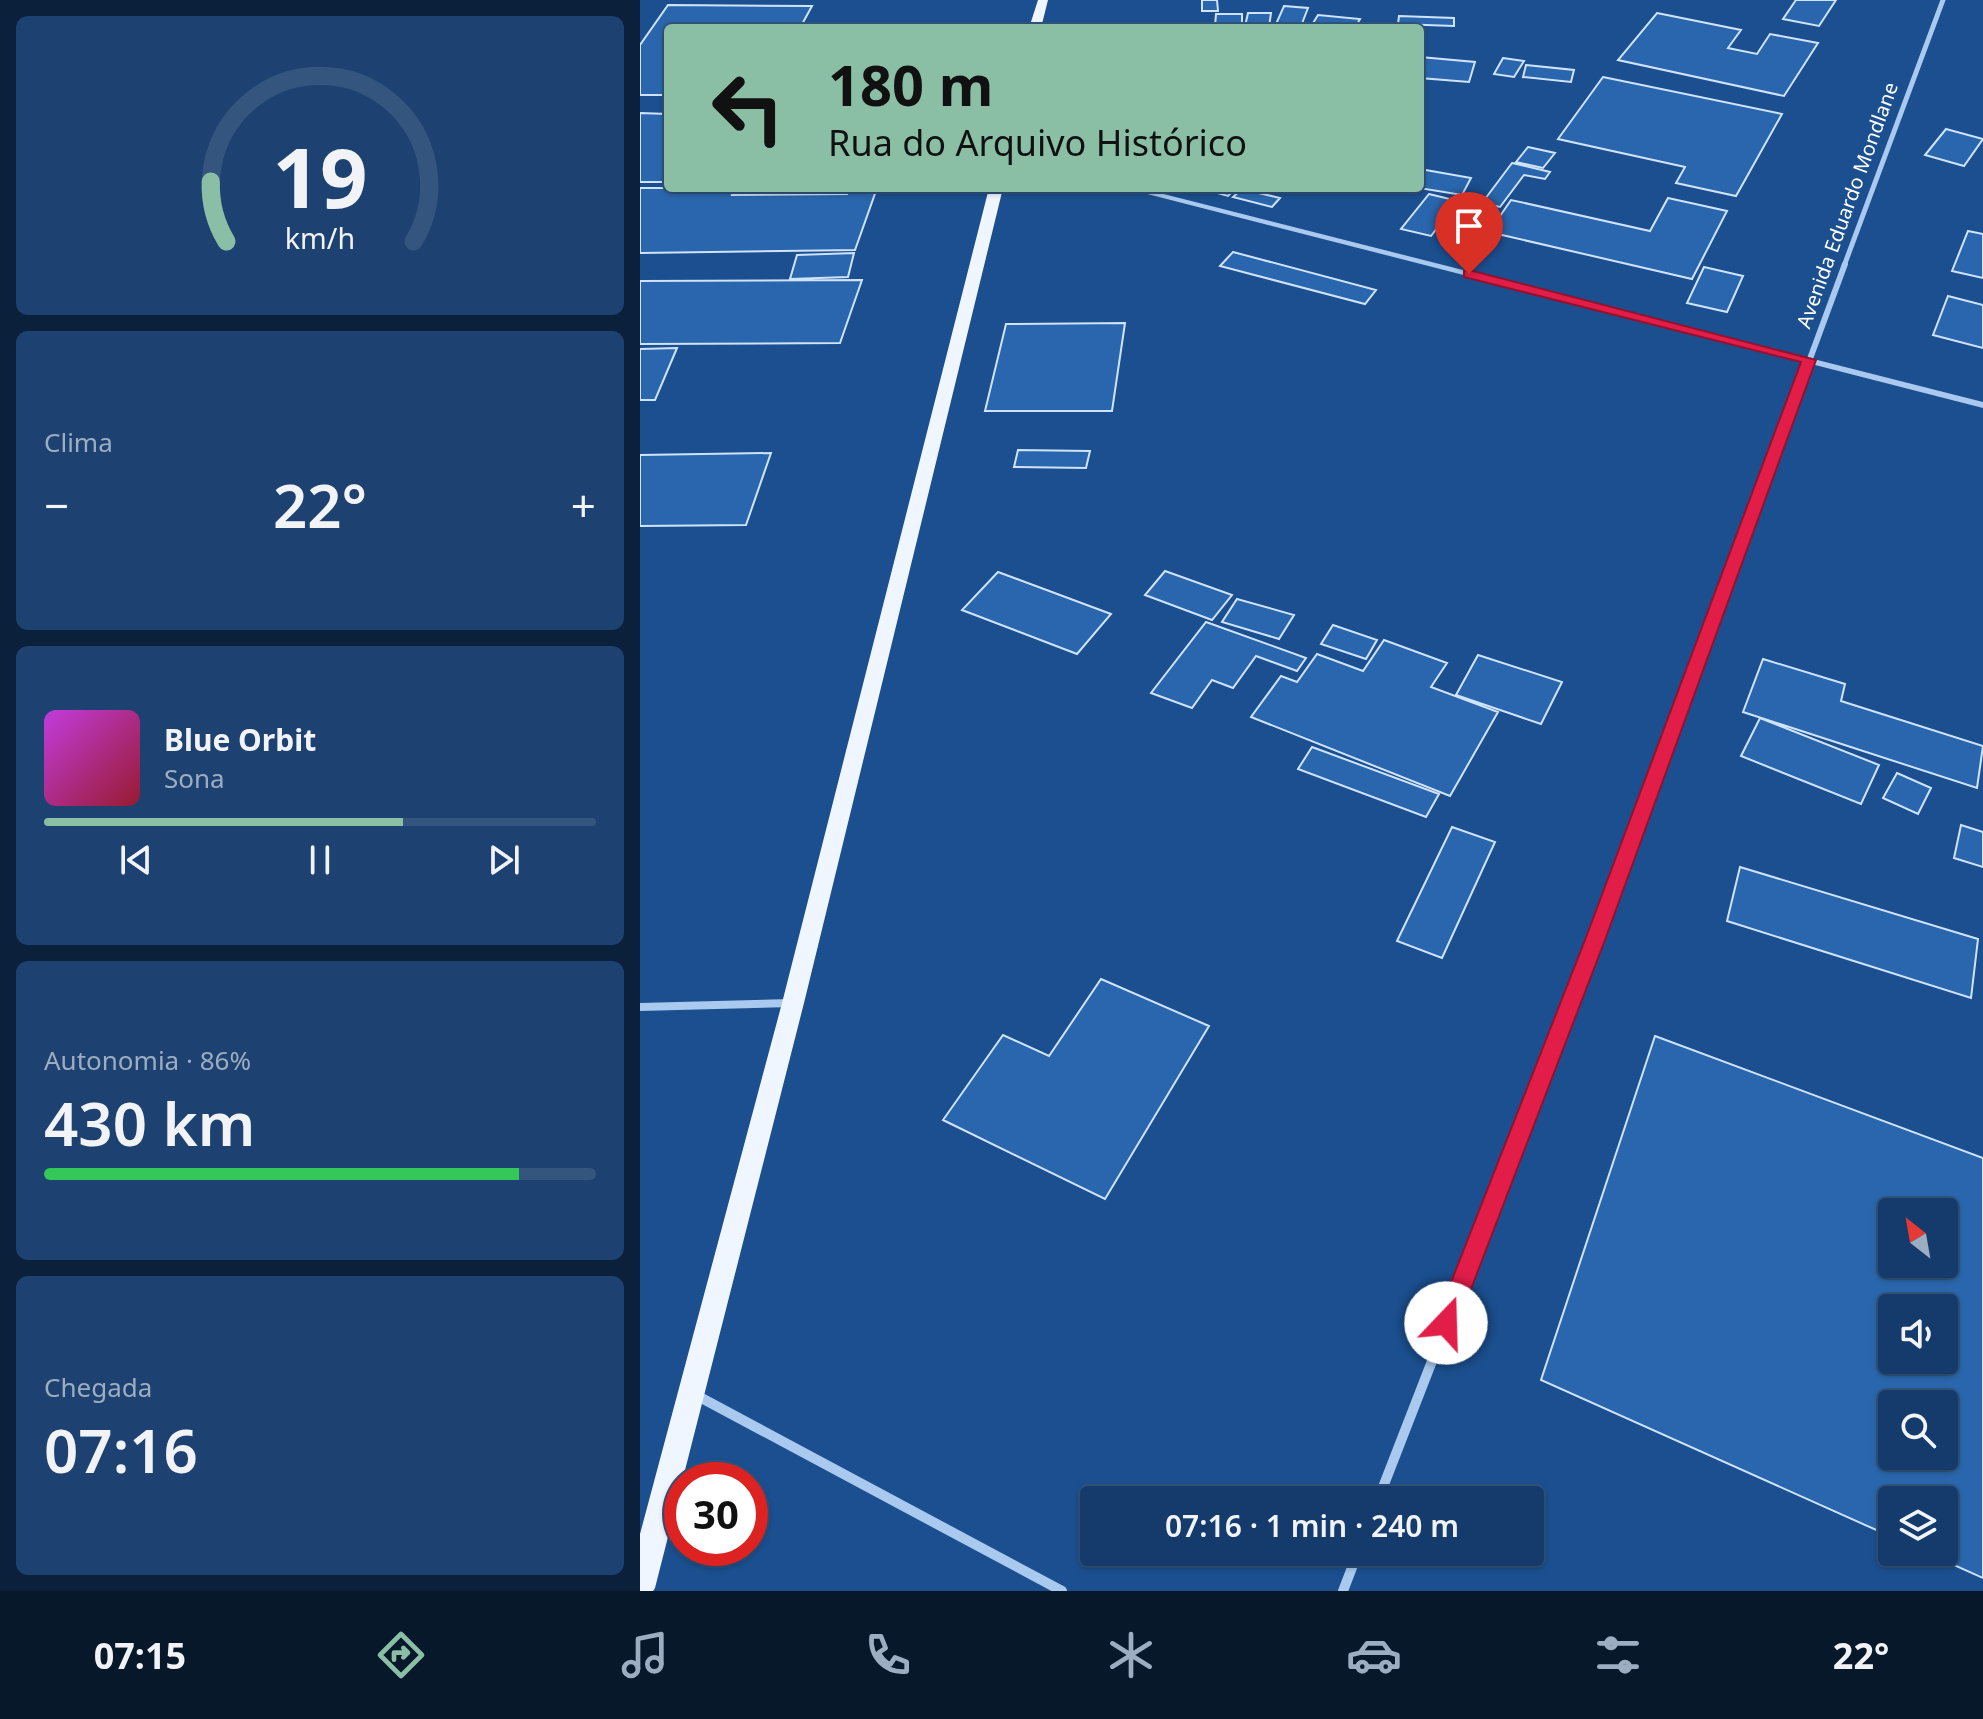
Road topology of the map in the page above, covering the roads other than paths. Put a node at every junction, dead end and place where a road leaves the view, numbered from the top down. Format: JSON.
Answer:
{"nodes":[{"id":1,"x":1043,"y":0,"type":"edge"},
{"id":2,"x":1943,"y":0,"type":"edge"},
{"id":3,"x":1036,"y":24,"type":"edge"},
{"id":4,"x":995,"y":192,"type":"edge"},
{"id":5,"x":1145,"y":192,"type":"edge"},
{"id":6,"x":1809,"y":360,"type":"junction"},
{"id":7,"x":1983,"y":405,"type":"edge"},
{"id":8,"x":793,"y":1003,"type":"junction"},
{"id":9,"x":640,"y":1007,"type":"edge"},
{"id":10,"x":689,"y":1392,"type":"junction"},
{"id":11,"x":1383,"y":1486,"type":"edge"},
{"id":12,"x":1353,"y":1566,"type":"edge"},
{"id":13,"x":640,"y":1588,"type":"edge"},
{"id":14,"x":1062,"y":1591,"type":"edge"},
{"id":15,"x":1343,"y":1591,"type":"edge"}],
"edges":[{"from":1,"to":3,"type":"main road"},
{"from":2,"to":6,"type":"street","name":"Avenida Eduardo Mondlane"},
{"from":4,"to":8,"type":"main road"},
{"from":5,"to":6,"type":"street"},
{"from":6,"to":7,"type":"street"},
{"from":6,"to":11,"type":"street","name":"Avenida Eduardo Mondlane"},
{"from":8,"to":9,"type":"street"},
{"from":8,"to":10,"type":"main road"},
{"from":10,"to":13,"type":"main road"},
{"from":10,"to":14,"type":"street"},
{"from":12,"to":15,"type":"street"}]}
